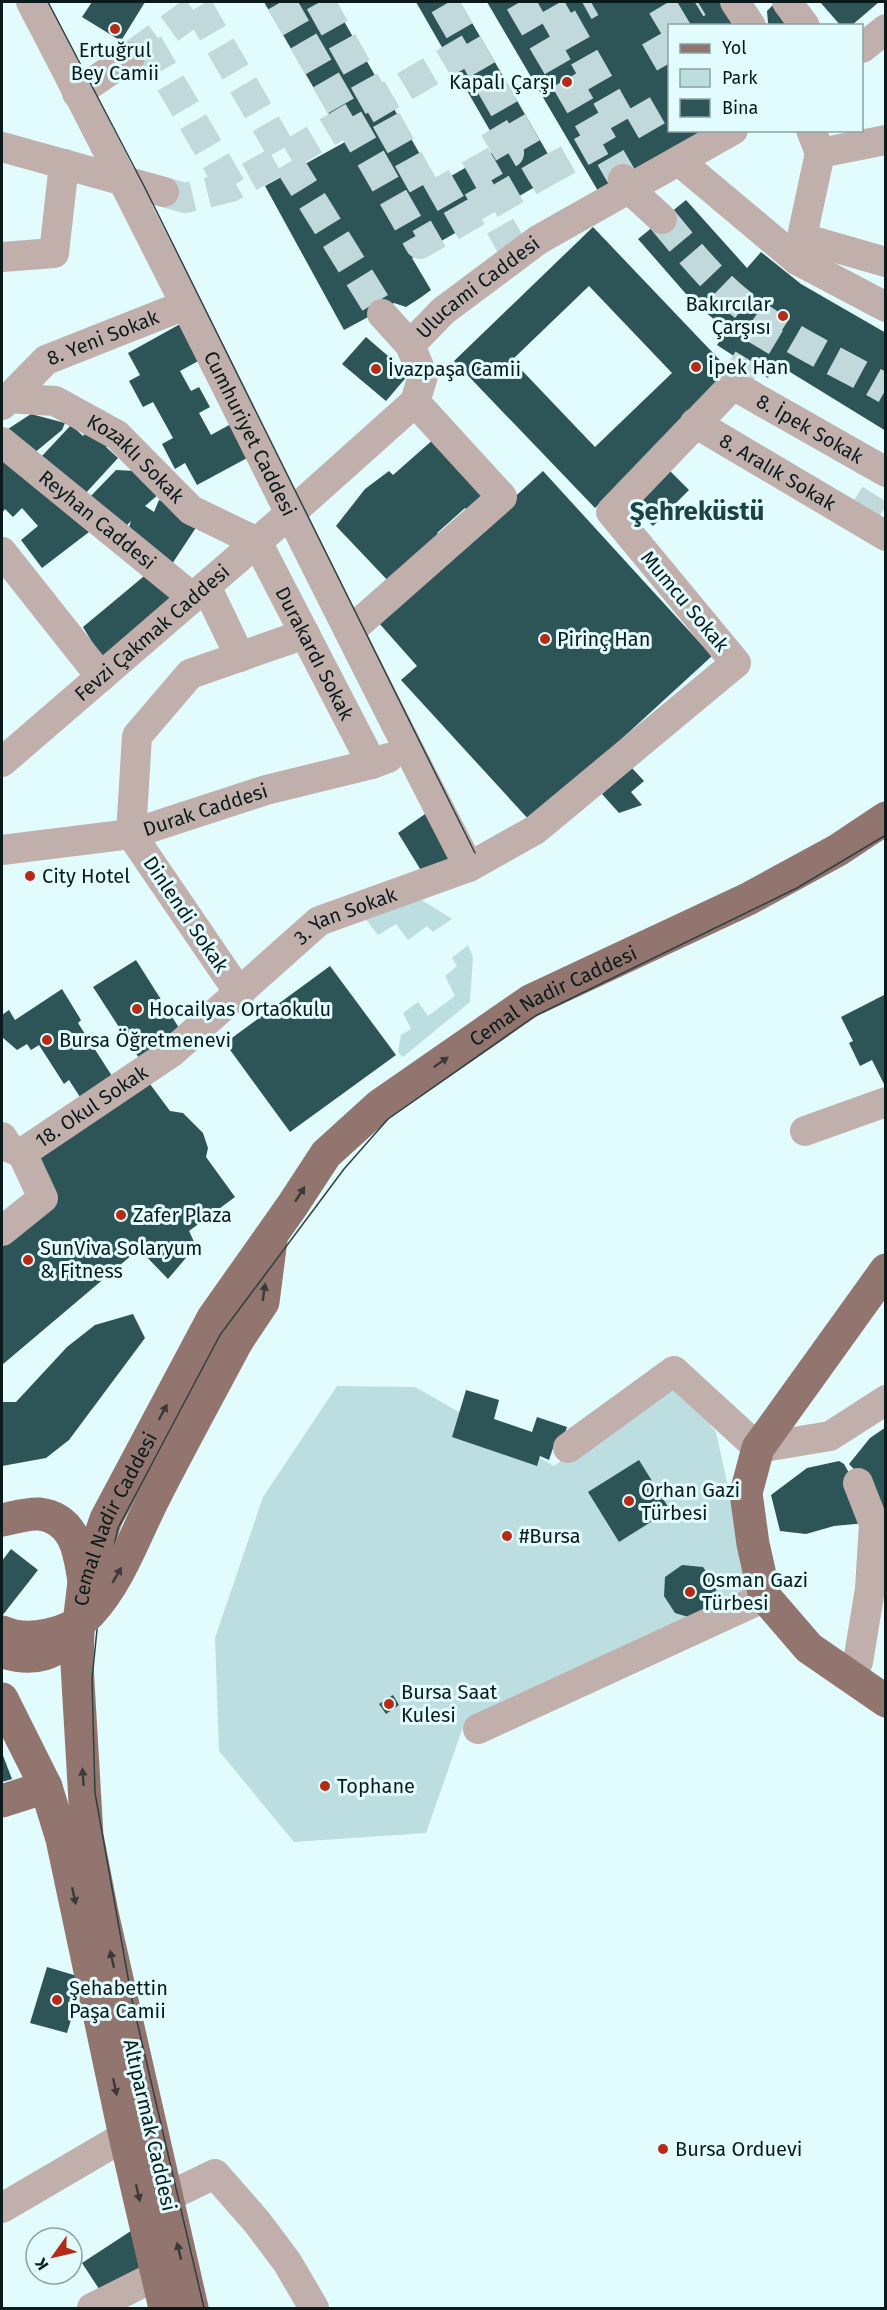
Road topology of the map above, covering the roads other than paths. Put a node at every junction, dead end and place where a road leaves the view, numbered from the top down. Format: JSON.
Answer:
{"nodes":[{"id":1,"x":31,"y":2,"type":"edge"},
{"id":2,"x":735,"y":2,"type":"edge"},
{"id":3,"x":787,"y":2,"type":"edge"},
{"id":4,"x":750,"y":24,"type":"edge"},
{"id":5,"x":804,"y":24,"type":"edge"},
{"id":6,"x":885,"y":29,"type":"edge"},
{"id":7,"x":863,"y":46,"type":"edge"},
{"id":8,"x":130,"y":57,"type":"tunnel mouth"},
{"id":9,"x":77,"y":93,"type":"junction"},
{"id":10,"x":730,"y":132,"type":"edge"},
{"id":11,"x":885,"y":140,"type":"edge"},
{"id":12,"x":816,"y":142,"type":"edge"},
{"id":13,"x":2,"y":147,"type":"edge"},
{"id":14,"x":680,"y":161,"type":"junction"},
{"id":15,"x":64,"y":164,"type":"junction"},
{"id":16,"x":121,"y":179,"type":"junction"},
{"id":17,"x":626,"y":184,"type":"junction"},
{"id":18,"x":164,"y":192,"type":"tunnel mouth"},
{"id":19,"x":662,"y":219,"type":"tunnel mouth"},
{"id":20,"x":799,"y":249,"type":"junction"},
{"id":21,"x":2,"y":257,"type":"edge"},
{"id":22,"x":885,"y":262,"type":"edge"},
{"id":23,"x":185,"y":305,"type":"junction"},
{"id":24,"x":885,"y":307,"type":"edge"},
{"id":25,"x":382,"y":314,"type":"tunnel mouth"},
{"id":26,"x":410,"y":345,"type":"junction"},
{"id":27,"x":4,"y":401,"type":"edge"},
{"id":28,"x":415,"y":402,"type":"junction"},
{"id":29,"x":695,"y":423,"type":"junction"},
{"id":30,"x":2,"y":442,"type":"edge"},
{"id":31,"x":885,"y":472,"type":"edge"},
{"id":32,"x":296,"y":508,"type":"junction"},
{"id":33,"x":885,"y":536,"type":"edge"},
{"id":34,"x":257,"y":542,"type":"junction"},
{"id":35,"x":2,"y":552,"type":"edge"},
{"id":36,"x":199,"y":592,"type":"junction"},
{"id":37,"x":350,"y":631,"type":"junction"},
{"id":38,"x":305,"y":634,"type":"junction"},
{"id":39,"x":240,"y":657,"type":"junction"},
{"id":40,"x":736,"y":663,"type":"joint"},
{"id":41,"x":101,"y":677,"type":"junction"},
{"id":42,"x":407,"y":750,"type":"junction"},
{"id":43,"x":2,"y":762,"type":"edge"},
{"id":44,"x":372,"y":764,"type":"junction"},
{"id":45,"x":885,"y":818,"type":"edge"},
{"id":46,"x":131,"y":834,"type":"junction"},
{"id":47,"x":2,"y":850,"type":"edge"},
{"id":48,"x":468,"y":867,"type":"junction"},
{"id":49,"x":240,"y":994,"type":"junction"},
{"id":50,"x":885,"y":1102,"type":"edge"},
{"id":51,"x":805,"y":1131,"type":"dead end"},
{"id":52,"x":12,"y":1145,"type":"edge"},
{"id":53,"x":2,"y":1231,"type":"edge"},
{"id":54,"x":272,"y":1235,"type":"junction"},
{"id":55,"x":885,"y":1270,"type":"edge"},
{"id":56,"x":885,"y":1400,"type":"edge"},
{"id":57,"x":568,"y":1448,"type":"dead end"},
{"id":58,"x":758,"y":1448,"type":"junction"},
{"id":59,"x":858,"y":1483,"type":"dead end"},
{"id":60,"x":2,"y":1520,"type":"edge"},
{"id":61,"x":84,"y":1582,"type":"junction"},
{"id":62,"x":765,"y":1597,"type":"junction"},
{"id":63,"x":78,"y":1630,"type":"junction"},
{"id":64,"x":2,"y":1632,"type":"edge"},
{"id":65,"x":2,"y":1652,"type":"edge"},
{"id":66,"x":858,"y":1662,"type":"dead end"},
{"id":67,"x":2,"y":1699,"type":"edge"},
{"id":68,"x":882,"y":1702,"type":"edge"},
{"id":69,"x":478,"y":1729,"type":"dead end"},
{"id":70,"x":46,"y":1787,"type":"junction"},
{"id":71,"x":2,"y":1801,"type":"edge"},
{"id":72,"x":75,"y":1837,"type":"junction"},
{"id":73,"x":125,"y":2136,"type":"junction"},
{"id":74,"x":167,"y":2197,"type":"junction"},
{"id":75,"x":2,"y":2208,"type":"edge"},
{"id":76,"x":158,"y":2275,"type":"junction"},
{"id":77,"x":92,"y":2308,"type":"edge"},
{"id":78,"x":165,"y":2308,"type":"edge"},
{"id":79,"x":192,"y":2308,"type":"edge"},
{"id":80,"x":314,"y":2308,"type":"edge"}],
"edges":[{"from":1,"to":9,"type":"street","name":"Cumhuriyet Caddesi"},
{"from":2,"to":4,"type":"street"},
{"from":3,"to":5,"type":"street"},
{"from":6,"to":7,"type":"street"},
{"from":8,"to":9,"type":"street"},
{"from":9,"to":16,"type":"street","name":"Cumhuriyet Caddesi"},
{"from":10,"to":14,"type":"street","name":"Ulucami Caddesi"},
{"from":11,"to":12,"type":"street"},
{"from":12,"to":20,"type":"street"},
{"from":13,"to":15,"type":"street"},
{"from":14,"to":17,"type":"street","name":"Ulucami Caddesi"},
{"from":14,"to":20,"type":"street"},
{"from":15,"to":16,"type":"street"},
{"from":15,"to":21,"type":"street"},
{"from":16,"to":18,"type":"street"},
{"from":16,"to":23,"type":"street","name":"Cumhuriyet Caddesi"},
{"from":17,"to":19,"type":"street"},
{"from":17,"to":26,"type":"street","name":"Ulucami Caddesi"},
{"from":20,"to":22,"type":"street"},
{"from":20,"to":24,"type":"street"},
{"from":23,"to":27,"type":"street","name":"8. Yeni Sokak"},
{"from":23,"to":32,"type":"street","name":"Cumhuriyet Caddesi"},
{"from":25,"to":26,"type":"street"},
{"from":26,"to":28,"type":"street","name":"Ulucami Caddesi"},
{"from":27,"to":34,"type":"street","name":"Kozaklı Sokak"},
{"from":28,"to":32,"type":"street"},
{"from":28,"to":37,"type":"street"},
{"from":29,"to":31,"type":"street","name":"8. İpek Sokak"},
{"from":29,"to":33,"type":"street","name":"8. Aralık Sokak"},
{"from":29,"to":40,"type":"street","name":"Mumcu Sokak"},
{"from":30,"to":36,"type":"street","name":"Reyhan Caddesi"},
{"from":32,"to":34,"type":"street","name":"Fevzi Çakmak Caddesi"},
{"from":32,"to":37,"type":"street","name":"Cumhuriyet Caddesi"},
{"from":34,"to":36,"type":"street","name":"Fevzi Çakmak Caddesi"},
{"from":34,"to":38,"type":"street","name":"Durakardı Sokak"},
{"from":35,"to":41,"type":"street"},
{"from":36,"to":39,"type":"street"},
{"from":36,"to":41,"type":"street","name":"Fevzi Çakmak Caddesi"},
{"from":37,"to":42,"type":"street","name":"Cumhuriyet Caddesi"},
{"from":38,"to":39,"type":"street"},
{"from":38,"to":44,"type":"street","name":"Durakardı Sokak"},
{"from":39,"to":46,"type":"street"},
{"from":40,"to":48,"type":"street","name":"3. Yan Sokak"},
{"from":41,"to":43,"type":"street","name":"Fevzi Çakmak Caddesi"},
{"from":42,"to":44,"type":"street","name":"Durak Caddesi"},
{"from":42,"to":48,"type":"street","name":"Cumhuriyet Caddesi"},
{"from":44,"to":46,"type":"street","name":"Durak Caddesi"},
{"from":54,"to":45,"type":"main road","name":"Cemal Nadir Caddesi","one_way":true},
{"from":46,"to":47,"type":"street","name":"Durak Caddesi"},
{"from":46,"to":49,"type":"street","name":"Dinlendi Sokak"},
{"from":48,"to":49,"type":"street","name":"3. Yan Sokak"},
{"from":49,"to":52,"type":"street","name":"18. Okul Sokak"},
{"from":50,"to":51,"type":"street"},
{"from":52,"to":53,"type":"street","name":"18. Okul Sokak"},
{"from":61,"to":54,"type":"main road","name":"Cemal Nadir Caddesi","one_way":true},
{"from":64,"to":54,"type":"main road","name":"Cemal Nadir Caddesi","one_way":true,"bridge":true},
{"from":55,"to":58,"type":"main road"},
{"from":56,"to":58,"type":"street"},
{"from":57,"to":58,"type":"street"},
{"from":58,"to":62,"type":"main road"},
{"from":59,"to":66,"type":"street"},
{"from":60,"to":61,"type":"main road"},
{"from":61,"to":63,"type":"main road","name":"Cemal Nadir Caddesi"},
{"from":62,"to":68,"type":"main road"},
{"from":62,"to":69,"type":"street"},
{"from":63,"to":65,"type":"main road"},
{"from":72,"to":63,"type":"main road","name":"Cemal Nadir Caddesi","one_way":true},
{"from":67,"to":70,"type":"main road"},
{"from":70,"to":71,"type":"main road"},
{"from":70,"to":72,"type":"main road"},
{"from":72,"to":73,"type":"main road","name":"Altıparmak Caddesi","one_way":true},
{"from":74,"to":72,"type":"main road","name":"Altıparmak Caddesi","one_way":true},
{"from":73,"to":75,"type":"street"},
{"from":73,"to":76,"type":"main road","name":"Altıparmak Caddesi","one_way":true},
{"from":79,"to":74,"type":"main road","name":"Altıparmak Caddesi","one_way":true},
{"from":74,"to":80,"type":"street"},
{"from":76,"to":77,"type":"street"},
{"from":76,"to":78,"type":"main road","name":"Altıparmak Caddesi"}]}
